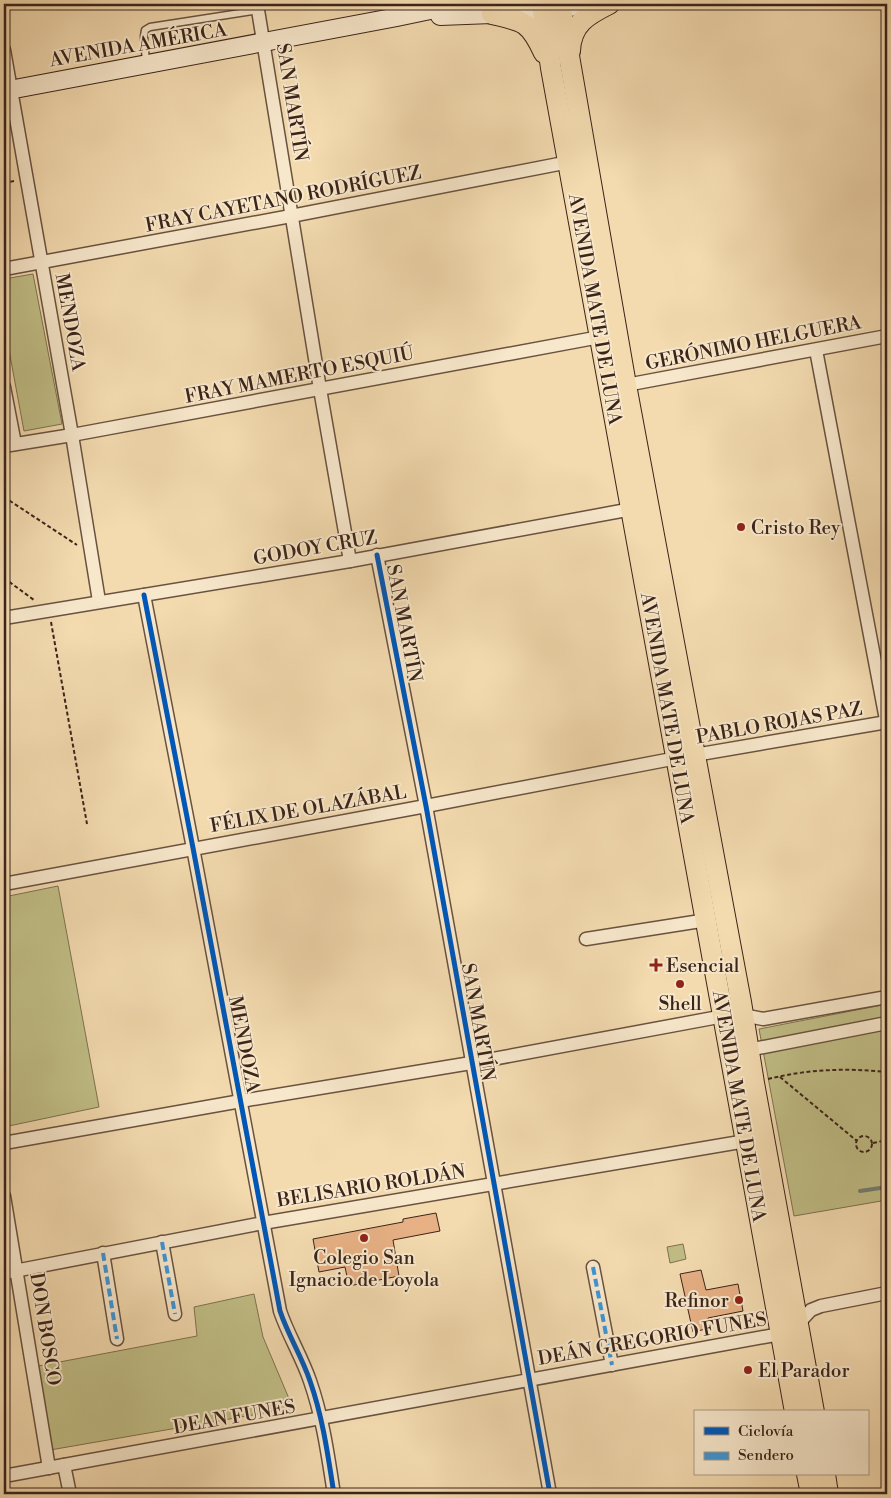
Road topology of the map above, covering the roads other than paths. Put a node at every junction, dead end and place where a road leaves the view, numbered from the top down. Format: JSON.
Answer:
{"nodes":[{"id":1,"x":459,"y":4,"type":"edge"},
{"id":2,"x":601,"y":4,"type":"edge"},
{"id":3,"x":609,"y":4,"type":"edge"},
{"id":4,"x":551,"y":6,"type":"edge"},
{"id":5,"x":258,"y":7,"type":"edge"},
{"id":6,"x":396,"y":11,"type":"edge"},
{"id":7,"x":492,"y":14,"type":"junction"},
{"id":8,"x":265,"y":42,"type":"junction"},
{"id":9,"x":4,"y":50,"type":"edge"},
{"id":10,"x":146,"y":64,"type":"junction"},
{"id":11,"x":560,"y":64,"type":"junction"},
{"id":12,"x":7,"y":90,"type":"edge"},
{"id":13,"x":569,"y":162,"type":"junction"},
{"id":14,"x":292,"y":216,"type":"junction"},
{"id":15,"x":41,"y":262,"type":"junction"},
{"id":16,"x":4,"y":269,"type":"edge"},
{"id":17,"x":887,"y":336,"type":"edge"},
{"id":18,"x":600,"y":337,"type":"junction"},
{"id":19,"x":816,"y":350,"type":"junction"},
{"id":20,"x":626,"y":385,"type":"junction"},
{"id":21,"x":4,"y":387,"type":"edge"},
{"id":22,"x":320,"y":389,"type":"junction"},
{"id":23,"x":72,"y":435,"type":"junction"},
{"id":24,"x":9,"y":445,"type":"edge"},
{"id":25,"x":632,"y":508,"type":"junction"},
{"id":26,"x":377,"y":555,"type":"junction"},
{"id":27,"x":350,"y":561,"type":"junction"},
{"id":28,"x":144,"y":594,"type":"junction"},
{"id":29,"x":99,"y":601,"type":"junction"},
{"id":30,"x":4,"y":618,"type":"edge"},
{"id":31,"x":882,"y":663,"type":"edge"},
{"id":32,"x":887,"y":723,"type":"edge"},
{"id":33,"x":686,"y":757,"type":"junction"},
{"id":34,"x":426,"y":806,"type":"junction"},
{"id":35,"x":193,"y":848,"type":"junction"},
{"id":36,"x":4,"y":884,"type":"edge"},
{"id":37,"x":707,"y":920,"type":"junction"},
{"id":38,"x":586,"y":938,"type":"dead end"},
{"id":39,"x":887,"y":997,"type":"edge"},
{"id":40,"x":734,"y":1016,"type":"junction"},
{"id":41,"x":887,"y":1023,"type":"edge"},
{"id":42,"x":748,"y":1050,"type":"junction"},
{"id":43,"x":471,"y":1063,"type":"junction"},
{"id":44,"x":241,"y":1101,"type":"junction"},
{"id":45,"x":746,"y":1141,"type":"junction"},
{"id":46,"x":4,"y":1143,"type":"edge"},
{"id":47,"x":494,"y":1184,"type":"junction"},
{"id":48,"x":4,"y":1196,"type":"edge"},
{"id":49,"x":263,"y":1222,"type":"junction"},
{"id":50,"x":162,"y":1242,"type":"junction"},
{"id":51,"x":103,"y":1253,"type":"junction"},
{"id":52,"x":593,"y":1266,"type":"dead end"},
{"id":53,"x":17,"y":1270,"type":"junction"},
{"id":54,"x":4,"y":1273,"type":"edge"},
{"id":55,"x":887,"y":1293,"type":"edge"},
{"id":56,"x":176,"y":1314,"type":"dead end"},
{"id":57,"x":798,"y":1324,"type":"junction"},
{"id":58,"x":780,"y":1334,"type":"junction"},
{"id":59,"x":117,"y":1339,"type":"dead end"},
{"id":60,"x":612,"y":1365,"type":"junction"},
{"id":61,"x":530,"y":1379,"type":"junction"},
{"id":62,"x":795,"y":1410,"type":"edge"},
{"id":63,"x":814,"y":1410,"type":"edge"},
{"id":64,"x":322,"y":1419,"type":"junction"},
{"id":65,"x":64,"y":1465,"type":"junction"},
{"id":66,"x":49,"y":1468,"type":"junction"},
{"id":67,"x":4,"y":1476,"type":"edge"},
{"id":68,"x":807,"y":1476,"type":"edge"},
{"id":69,"x":825,"y":1476,"type":"edge"},
{"id":70,"x":70,"y":1494,"type":"edge"},
{"id":71,"x":334,"y":1494,"type":"edge"},
{"id":72,"x":550,"y":1494,"type":"edge"},
{"id":73,"x":811,"y":1494,"type":"edge"},
{"id":74,"x":828,"y":1494,"type":"edge"}],
"edges":[{"from":1,"to":6,"type":"main road","name":"AVENIDA AMÉRICA"},
{"from":2,"to":4,"type":"main road","name":"AVENIDA AMÉRICA"},
{"from":3,"to":11,"type":"main road"},
{"from":4,"to":7,"type":"main road","name":"AVENIDA AMÉRICA"},
{"from":4,"to":11,"type":"main road","name":"AVENIDA MATE DE LUNA"},
{"from":5,"to":8,"type":"street","name":"SAN MARTÍN"},
{"from":5,"to":10,"type":"lane"},
{"from":6,"to":7,"type":"main road","name":"AVENIDA AMÉRICA"},
{"from":6,"to":8,"type":"main road","name":"AVENIDA AMÉRICA"},
{"from":7,"to":11,"type":"main road"},
{"from":8,"to":10,"type":"main road","name":"AVENIDA AMÉRICA"},
{"from":8,"to":14,"type":"street","name":"SAN MARTÍN"},
{"from":9,"to":12,"type":"street","name":"MENDOZA"},
{"from":10,"to":12,"type":"main road","name":"AVENIDA AMÉRICA"},
{"from":11,"to":13,"type":"main road","name":"AVENIDA MATE DE LUNA"},
{"from":11,"to":20,"type":"main road","name":"AVENIDA MATE DE LUNA"},
{"from":12,"to":15,"type":"street","name":"MENDOZA"},
{"from":13,"to":14,"type":"street","name":"FRAY CAYETANO RODRÍGUEZ"},
{"from":13,"to":18,"type":"main road","name":"AVENIDA MATE DE LUNA"},
{"from":14,"to":15,"type":"street","name":"FRAY CAYETANO RODRÍGUEZ"},
{"from":14,"to":22,"type":"street","name":"SAN MARTÍN"},
{"from":15,"to":16,"type":"street","name":"FRAY CAYETANO RODRÍGUEZ"},
{"from":15,"to":23,"type":"street","name":"MENDOZA"},
{"from":17,"to":19,"type":"street","name":"GERÓNIMO HELGUERA"},
{"from":18,"to":22,"type":"street","name":"FRAY MAMERTO ESQUIÚ"},
{"from":18,"to":25,"type":"main road","name":"AVENIDA MATE DE LUNA"},
{"from":19,"to":20,"type":"street","name":"GERÓNIMO HELGUERA"},
{"from":19,"to":31,"type":"street"},
{"from":20,"to":33,"type":"main road","name":"AVENIDA MATE DE LUNA"},
{"from":21,"to":24,"type":"street"},
{"from":22,"to":23,"type":"street","name":"FRAY MAMERTO ESQUIÚ"},
{"from":22,"to":27,"type":"street","name":"SAN MARTÍN"},
{"from":23,"to":24,"type":"street","name":"FRAY MAMERTO ESQUIÚ"},
{"from":23,"to":29,"type":"street","name":"MENDOZA"},
{"from":25,"to":26,"type":"street","name":"GODOY CRUZ"},
{"from":25,"to":33,"type":"main road","name":"AVENIDA MATE DE LUNA"},
{"from":26,"to":27,"type":"street","name":"GODOY CRUZ"},
{"from":26,"to":34,"type":"street","name":"SAN MARTÍN"},
{"from":27,"to":28,"type":"street","name":"GODOY CRUZ"},
{"from":28,"to":29,"type":"street","name":"GODOY CRUZ"},
{"from":28,"to":35,"type":"street","name":"MENDOZA"},
{"from":29,"to":30,"type":"street","name":"GODOY CRUZ"},
{"from":31,"to":32,"type":"street"},
{"from":32,"to":33,"type":"street","name":"PABLO ROJAS PAZ"},
{"from":33,"to":34,"type":"street","name":"FÉLIX DE OLAZÁBAL"},
{"from":33,"to":37,"type":"main road","name":"AVENIDA MATE DE LUNA"},
{"from":33,"to":40,"type":"main road","name":"AVENIDA MATE DE LUNA"},
{"from":34,"to":35,"type":"street","name":"FÉLIX DE OLAZÁBAL"},
{"from":34,"to":43,"type":"street","name":"SAN MARTÍN"},
{"from":35,"to":36,"type":"street","name":"FÉLIX DE OLAZÁBAL"},
{"from":35,"to":44,"type":"street","name":"MENDOZA"},
{"from":37,"to":38,"type":"street"},
{"from":37,"to":40,"type":"main road","name":"AVENIDA MATE DE LUNA"},
{"from":39,"to":40,"type":"street"},
{"from":40,"to":42,"type":"main road","name":"AVENIDA MATE DE LUNA"},
{"from":40,"to":43,"type":"street"},
{"from":40,"to":45,"type":"main road","name":"AVENIDA MATE DE LUNA"},
{"from":41,"to":42,"type":"street"},
{"from":42,"to":57,"type":"main road","name":"AVENIDA MATE DE LUNA"},
{"from":43,"to":44,"type":"street"},
{"from":43,"to":47,"type":"street","name":"SAN MARTÍN"},
{"from":44,"to":46,"type":"street"},
{"from":44,"to":49,"type":"street","name":"MENDOZA"},
{"from":45,"to":47,"type":"street","name":"BELISARIO ROLDÁN"},
{"from":45,"to":58,"type":"main road","name":"AVENIDA MATE DE LUNA"},
{"from":47,"to":49,"type":"street","name":"BELISARIO ROLDÁN"},
{"from":47,"to":61,"type":"street","name":"SAN MARTÍN"},
{"from":48,"to":53,"type":"street","name":"DON BOSCO"},
{"from":49,"to":50,"type":"street","name":"BELISARIO ROLDÁN"},
{"from":49,"to":64,"type":"street","name":"MENDOZA"},
{"from":50,"to":51,"type":"street","name":"BELISARIO ROLDÁN"},
{"from":50,"to":56,"type":"street"},
{"from":51,"to":53,"type":"street","name":"BELISARIO ROLDÁN"},
{"from":51,"to":59,"type":"street"},
{"from":52,"to":60,"type":"street"},
{"from":53,"to":54,"type":"street","name":"BELISARIO ROLDÁN"},
{"from":53,"to":66,"type":"street","name":"DON BOSCO"},
{"from":55,"to":57,"type":"street"},
{"from":57,"to":58,"type":"street"},
{"from":57,"to":63,"type":"main road","name":"AVENIDA MATE DE LUNA"},
{"from":58,"to":60,"type":"street","name":"DEÁN GREGORIO FUNES"},
{"from":58,"to":62,"type":"main road","name":"AVENIDA MATE DE LUNA"},
{"from":60,"to":61,"type":"street","name":"DEÁN GREGORIO FUNES"},
{"from":61,"to":64,"type":"street","name":"DEAN FUNES"},
{"from":61,"to":72,"type":"street","name":"SAN MARTÍN"},
{"from":64,"to":65,"type":"street","name":"DEAN FUNES"},
{"from":64,"to":71,"type":"street","name":"MENDOZA"},
{"from":65,"to":66,"type":"street","name":"DEAN FUNES"},
{"from":65,"to":70,"type":"street"},
{"from":66,"to":67,"type":"street","name":"DEAN FUNES"},
{"from":68,"to":73,"type":"main road"},
{"from":69,"to":74,"type":"main road"}]}
